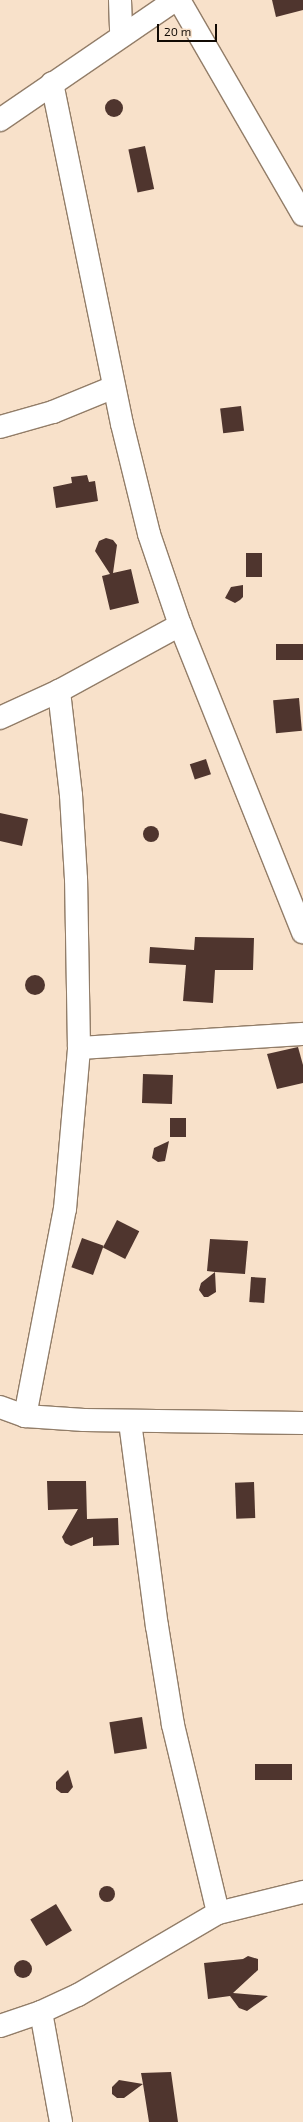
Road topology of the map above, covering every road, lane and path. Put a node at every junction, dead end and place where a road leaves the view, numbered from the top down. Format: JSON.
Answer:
{"nodes":[{"id":1,"x":120,"y":0,"type":"edge"},
{"id":2,"x":176,"y":0,"type":"edge"},
{"id":3,"x":179,"y":0,"type":"edge"},
{"id":4,"x":121,"y":36,"type":"junction"},
{"id":5,"x":52,"y":83,"type":"junction"},
{"id":6,"x":0,"y":120,"type":"edge"},
{"id":7,"x":303,"y":215,"type":"edge"},
{"id":8,"x":114,"y":387,"type":"junction"},
{"id":9,"x":0,"y":427,"type":"edge"},
{"id":10,"x":180,"y":625,"type":"junction"},
{"id":11,"x":59,"y":691,"type":"junction"},
{"id":12,"x":0,"y":718,"type":"edge"},
{"id":13,"x":303,"y":932,"type":"edge"},
{"id":14,"x":303,"y":1034,"type":"edge"},
{"id":15,"x":79,"y":1048,"type":"junction"},
{"id":16,"x":0,"y":1407,"type":"edge"},
{"id":17,"x":25,"y":1416,"type":"junction"},
{"id":18,"x":130,"y":1422,"type":"junction"},
{"id":19,"x":303,"y":1423,"type":"edge"},
{"id":20,"x":303,"y":1892,"type":"edge"},
{"id":21,"x":218,"y":1913,"type":"junction"},
{"id":22,"x":41,"y":2012,"type":"junction"},
{"id":23,"x":0,"y":2026,"type":"edge"},
{"id":24,"x":61,"y":2122,"type":"edge"}],
"edges":[{"from":1,"to":4,"type":"street"},
{"from":2,"to":4,"type":"street"},
{"from":3,"to":7,"type":"street"},
{"from":4,"to":5,"type":"street"},
{"from":5,"to":6,"type":"street"},
{"from":5,"to":8,"type":"street"},
{"from":8,"to":9,"type":"street"},
{"from":8,"to":10,"type":"street"},
{"from":10,"to":11,"type":"street"},
{"from":10,"to":13,"type":"street"},
{"from":11,"to":12,"type":"street"},
{"from":11,"to":15,"type":"street"},
{"from":14,"to":15,"type":"street"},
{"from":15,"to":17,"type":"street"},
{"from":16,"to":17,"type":"street"},
{"from":17,"to":18,"type":"street"},
{"from":18,"to":19,"type":"street"},
{"from":18,"to":21,"type":"street"},
{"from":20,"to":21,"type":"street"},
{"from":21,"to":22,"type":"street"},
{"from":22,"to":23,"type":"street"},
{"from":22,"to":24,"type":"street"}]}
